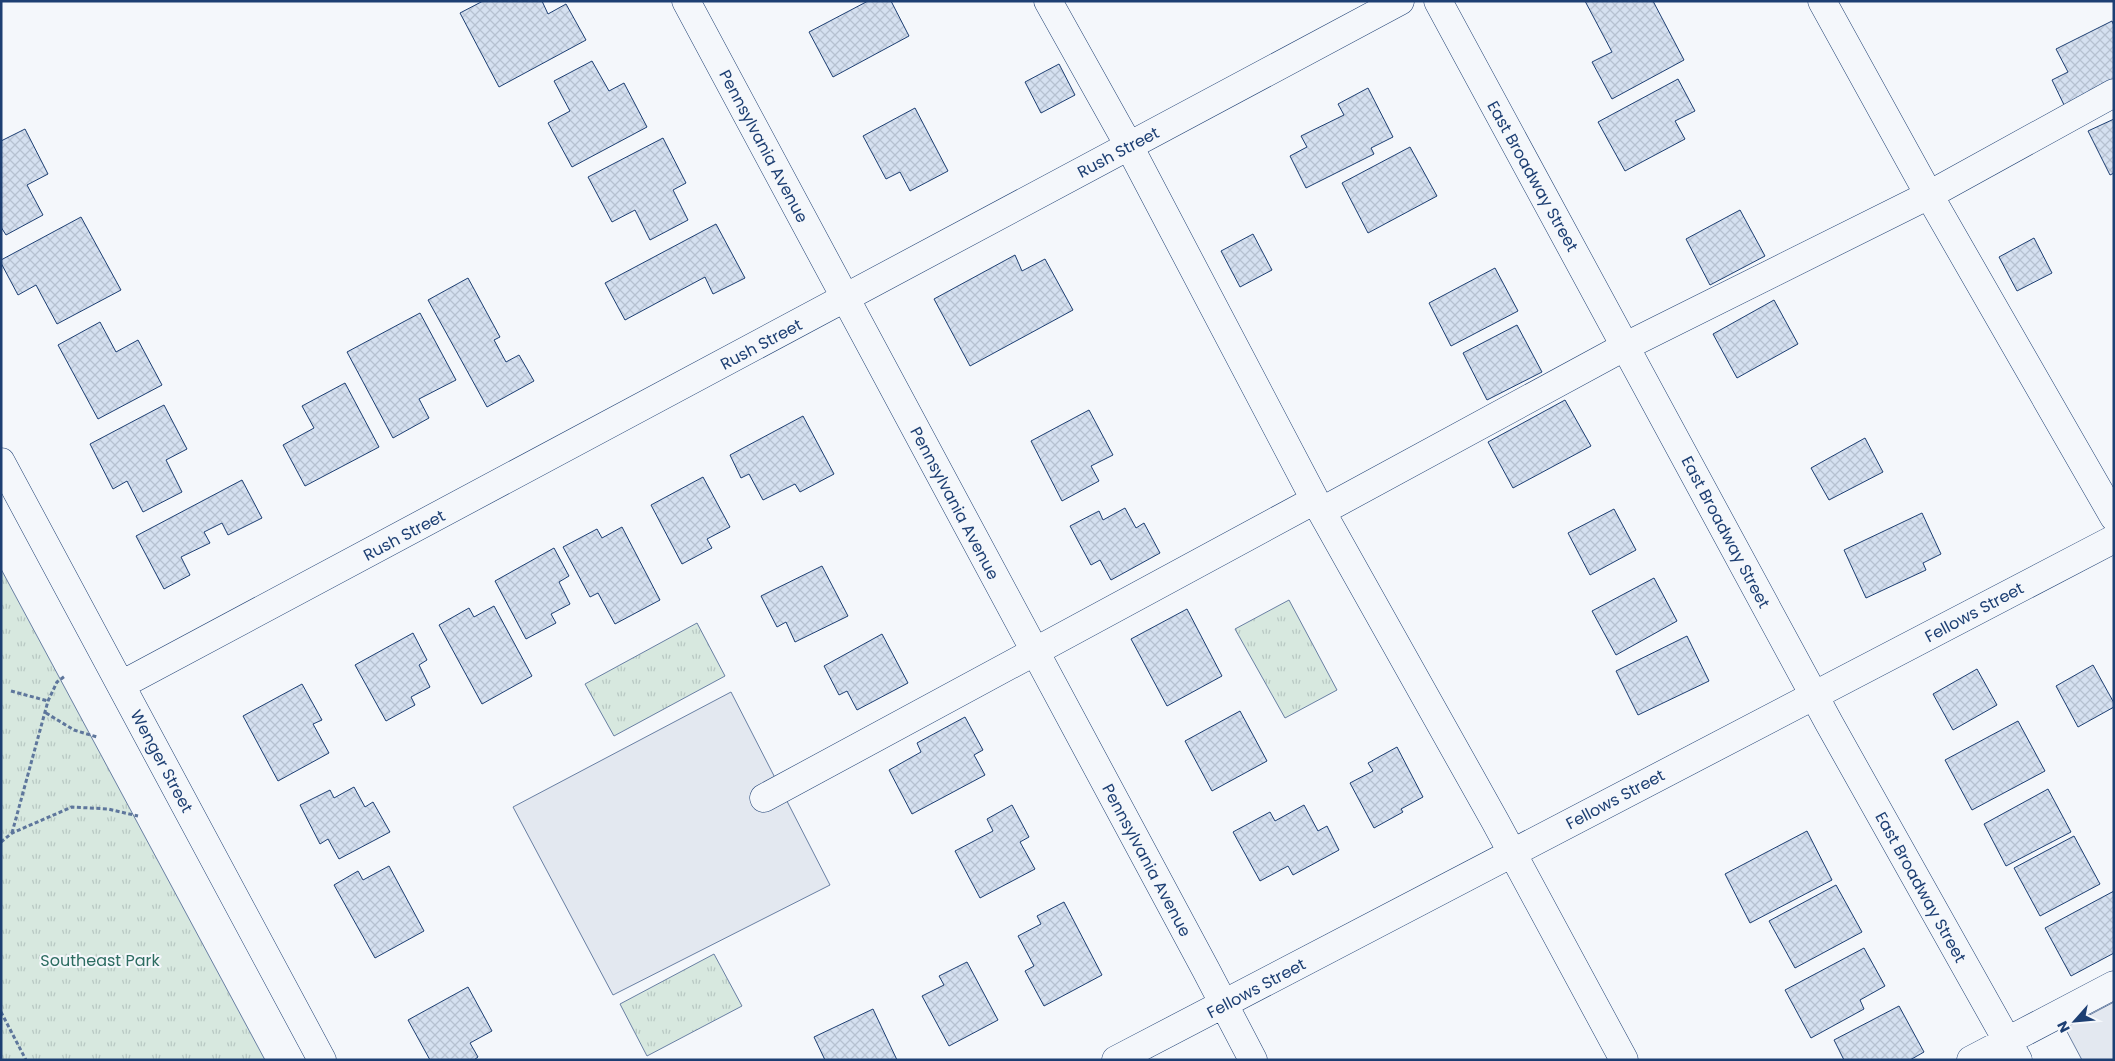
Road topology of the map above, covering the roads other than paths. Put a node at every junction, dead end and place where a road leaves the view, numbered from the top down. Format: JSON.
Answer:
{"nodes":[{"id":1,"x":686,"y":1,"type":"edge"},
{"id":2,"x":1048,"y":1,"type":"edge"},
{"id":3,"x":1400,"y":1,"type":"edge"},
{"id":4,"x":1438,"y":1,"type":"edge"},
{"id":5,"x":1822,"y":1,"type":"edge"},
{"id":6,"x":2114,"y":93,"type":"edge"},
{"id":7,"x":1129,"y":146,"type":"junction"},
{"id":8,"x":1929,"y":195,"type":"junction"},
{"id":9,"x":846,"y":299,"type":"junction"},
{"id":10,"x":1626,"y":346,"type":"junction"},
{"id":11,"x":1,"y":462,"type":"edge"},
{"id":12,"x":1319,"y":505,"type":"junction"},
{"id":13,"x":2114,"y":517,"type":"edge"},
{"id":14,"x":2114,"y":539,"type":"edge"},
{"id":15,"x":1035,"y":651,"type":"junction"},
{"id":16,"x":121,"y":685,"type":"junction"},
{"id":17,"x":1814,"y":695,"type":"junction"},
{"id":18,"x":764,"y":798,"type":"dead end"},
{"id":19,"x":1512,"y":853,"type":"junction"},
{"id":20,"x":2114,"y":985,"type":"edge"},
{"id":21,"x":1225,"y":1004,"type":"junction"},
{"id":22,"x":2013,"y":1050,"type":"edge"},
{"id":23,"x":322,"y":1060,"type":"edge"},
{"id":24,"x":1116,"y":1060,"type":"edge"},
{"id":25,"x":1253,"y":1060,"type":"edge"},
{"id":26,"x":1624,"y":1060,"type":"edge"},
{"id":27,"x":1971,"y":1060,"type":"edge"}],
"edges":[{"from":1,"to":9,"type":"street","name":"Pennsylvania Avenue"},
{"from":2,"to":7,"type":"street"},
{"from":3,"to":7,"type":"street","name":"Rush Street"},
{"from":4,"to":10,"type":"street","name":"East Broadway Street"},
{"from":5,"to":8,"type":"street"},
{"from":6,"to":8,"type":"street"},
{"from":7,"to":9,"type":"street","name":"Rush Street"},
{"from":7,"to":12,"type":"street"},
{"from":8,"to":10,"type":"street"},
{"from":8,"to":13,"type":"street"},
{"from":9,"to":15,"type":"street","name":"Pennsylvania Avenue"},
{"from":9,"to":16,"type":"street","name":"Rush Street"},
{"from":10,"to":12,"type":"street"},
{"from":10,"to":17,"type":"street","name":"East Broadway Street"},
{"from":11,"to":16,"type":"street","name":"Wenger Street"},
{"from":12,"to":15,"type":"street"},
{"from":12,"to":19,"type":"street"},
{"from":14,"to":17,"type":"street","name":"Fellows Street"},
{"from":15,"to":18,"type":"street"},
{"from":15,"to":21,"type":"street","name":"Pennsylvania Avenue"},
{"from":16,"to":23,"type":"street","name":"Wenger Street"},
{"from":17,"to":19,"type":"street","name":"Fellows Street"},
{"from":17,"to":22,"type":"street","name":"East Broadway Street"},
{"from":19,"to":21,"type":"street","name":"Fellows Street"},
{"from":19,"to":26,"type":"street"},
{"from":20,"to":22,"type":"street"},
{"from":21,"to":24,"type":"street","name":"Fellows Street"},
{"from":21,"to":25,"type":"street","name":"Pennsylvania Avenue"},
{"from":22,"to":27,"type":"street"}]}
